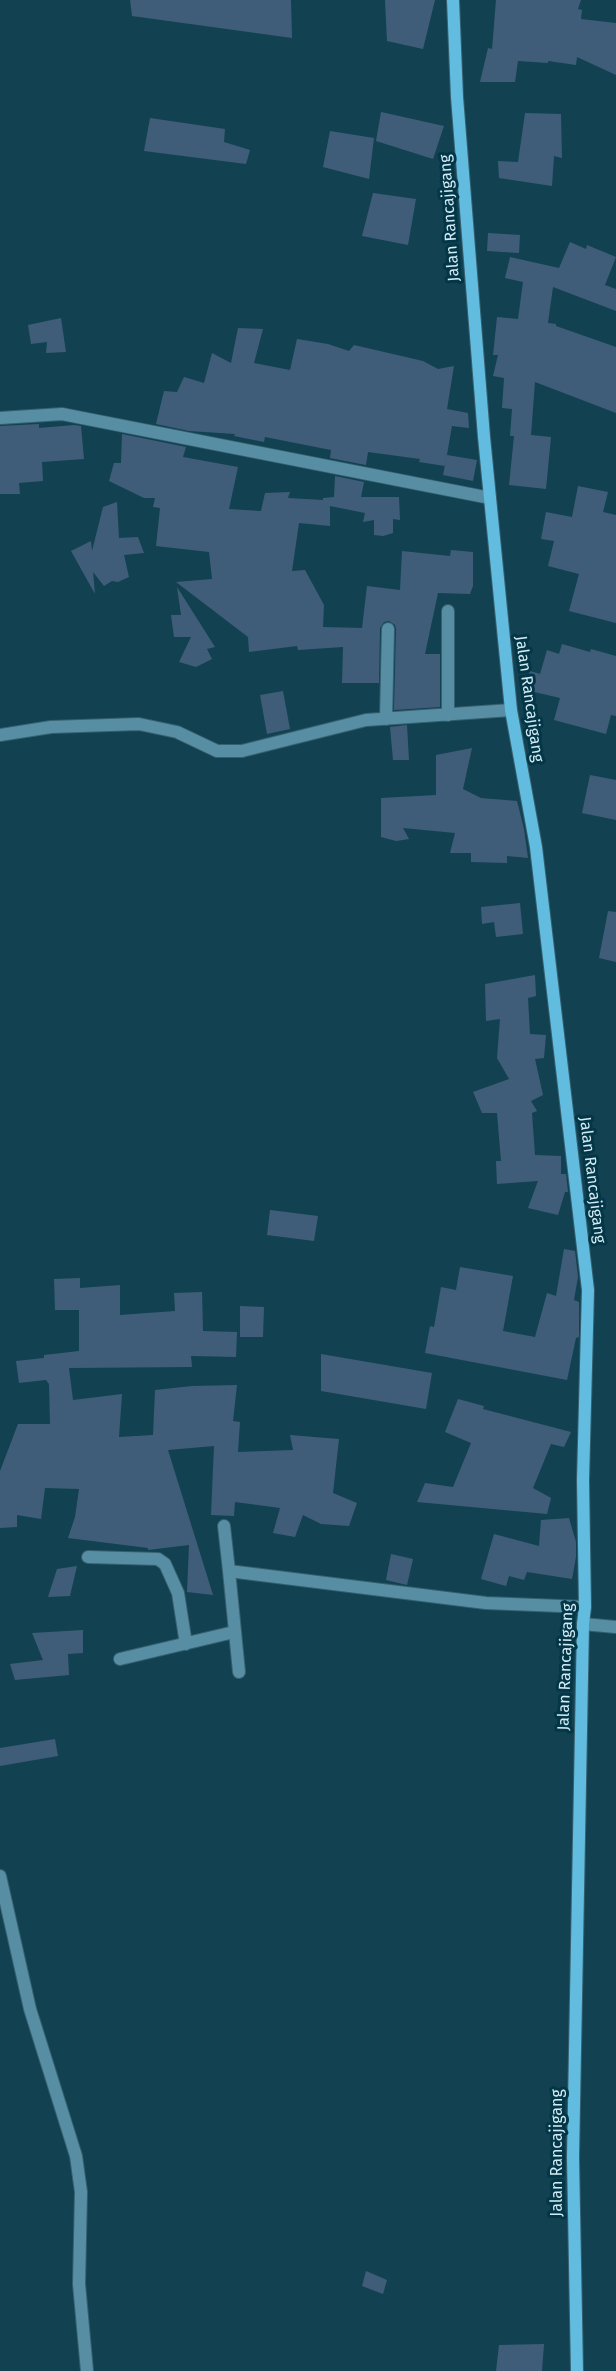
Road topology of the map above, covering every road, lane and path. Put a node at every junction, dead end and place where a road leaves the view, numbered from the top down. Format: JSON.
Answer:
{"nodes":[{"id":1,"x":453,"y":0,"type":"edge"},
{"id":2,"x":0,"y":418,"type":"edge"},
{"id":3,"x":490,"y":498,"type":"junction"},
{"id":4,"x":448,"y":610,"type":"dead end"},
{"id":5,"x":388,"y":629,"type":"dead end"},
{"id":6,"x":511,"y":710,"type":"junction"},
{"id":7,"x":448,"y":715,"type":"junction"},
{"id":8,"x":386,"y":719,"type":"junction"},
{"id":9,"x":0,"y":735,"type":"edge"},
{"id":10,"x":224,"y":1526,"type":"dead end"},
{"id":11,"x":88,"y":1557,"type":"dead end"},
{"id":12,"x":229,"y":1571,"type":"junction"},
{"id":13,"x":585,"y":1607,"type":"junction"},
{"id":14,"x":583,"y":1624,"type":"junction"},
{"id":15,"x":616,"y":1628,"type":"edge"},
{"id":16,"x":234,"y":1632,"type":"junction"},
{"id":17,"x":186,"y":1644,"type":"junction"},
{"id":18,"x":120,"y":1659,"type":"dead end"},
{"id":19,"x":239,"y":1672,"type":"dead end"},
{"id":20,"x":0,"y":1876,"type":"edge"},
{"id":21,"x":87,"y":2371,"type":"edge"},
{"id":22,"x":577,"y":2371,"type":"edge"}],
"edges":[{"from":1,"to":3,"type":"main road","name":"Jalan Rancajigang"},
{"from":2,"to":3,"type":"street"},
{"from":3,"to":6,"type":"main road","name":"Jalan Rancajigang"},
{"from":4,"to":7,"type":"street"},
{"from":5,"to":8,"type":"street"},
{"from":6,"to":7,"type":"street"},
{"from":6,"to":13,"type":"main road","name":"Jalan Rancajigang"},
{"from":7,"to":8,"type":"street"},
{"from":8,"to":9,"type":"street"},
{"from":10,"to":12,"type":"street"},
{"from":11,"to":17,"type":"street"},
{"from":12,"to":13,"type":"street"},
{"from":12,"to":16,"type":"street"},
{"from":13,"to":14,"type":"main road","name":"Jalan Rancajigang"},
{"from":14,"to":15,"type":"street"},
{"from":14,"to":22,"type":"main road","name":"Jalan Rancajigang"},
{"from":16,"to":17,"type":"street"},
{"from":16,"to":19,"type":"street"},
{"from":17,"to":18,"type":"street"},
{"from":20,"to":21,"type":"street"}]}
